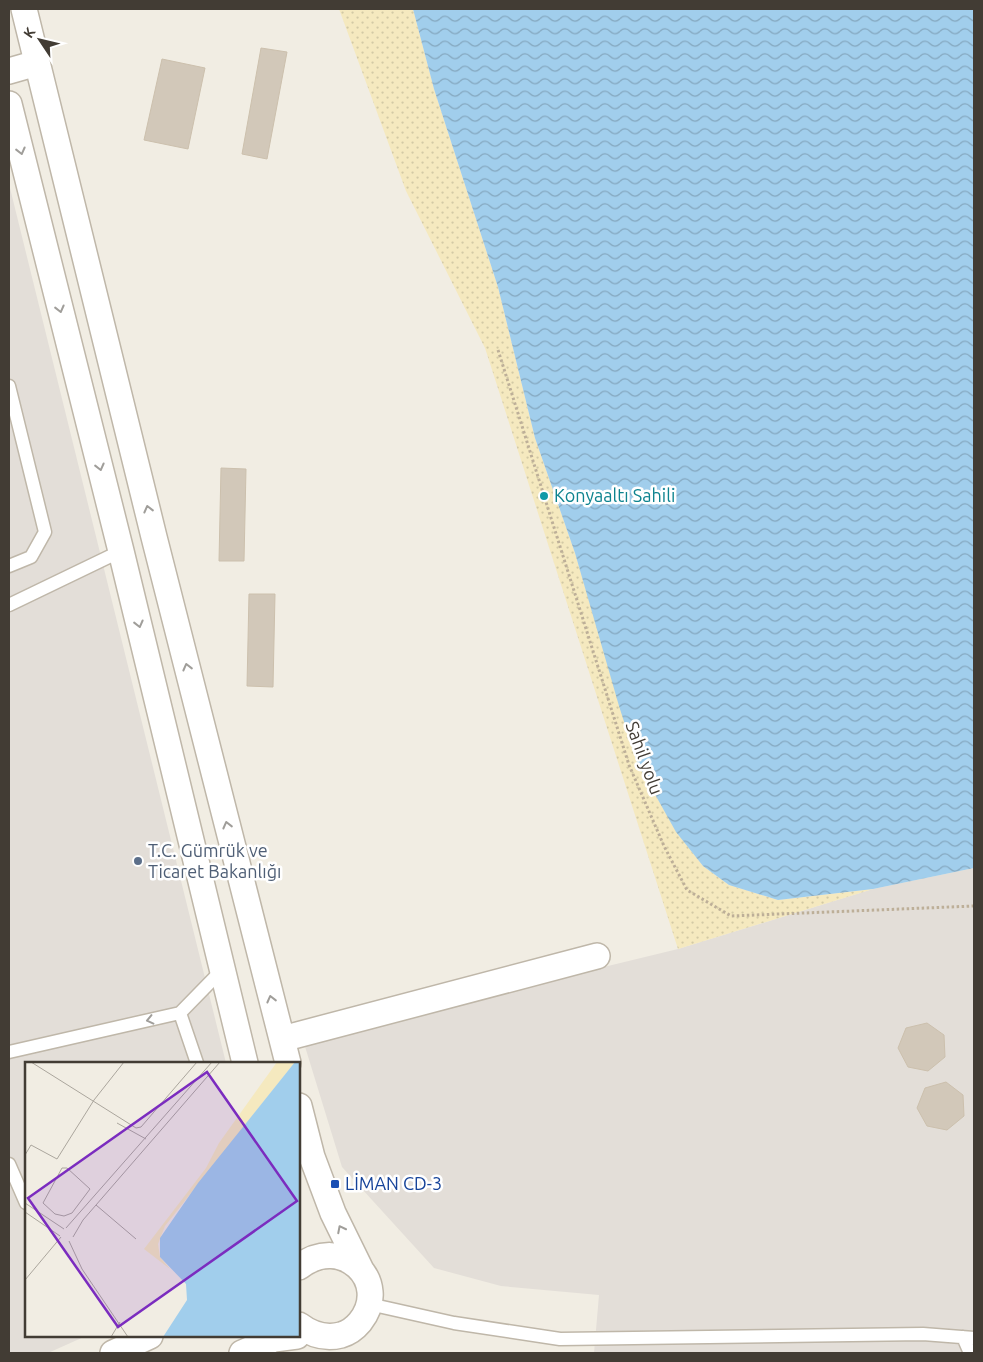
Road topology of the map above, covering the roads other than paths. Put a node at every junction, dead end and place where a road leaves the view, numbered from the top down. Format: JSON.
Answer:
{"nodes":[{"id":1,"x":20,"y":21,"type":"edge"},
{"id":2,"x":37,"y":63,"type":"junction"},
{"id":3,"x":9,"y":71,"type":"edge"},
{"id":4,"x":9,"y":104,"type":"edge"},
{"id":5,"x":9,"y":386,"type":"edge"},
{"id":6,"x":121,"y":551,"type":"junction"},
{"id":7,"x":9,"y":566,"type":"edge"},
{"id":8,"x":9,"y":605,"type":"edge"},
{"id":9,"x":597,"y":956,"type":"dead end"},
{"id":10,"x":223,"y":969,"type":"junction"},
{"id":11,"x":180,"y":1013,"type":"junction"},
{"id":12,"x":282,"y":1039,"type":"junction"},
{"id":13,"x":9,"y":1052,"type":"edge"},
{"id":14,"x":197,"y":1062,"type":"edge"},
{"id":15,"x":245,"y":1062,"type":"edge"},
{"id":16,"x":288,"y":1062,"type":"edge"},
{"id":17,"x":300,"y":1110,"type":"edge"},
{"id":18,"x":9,"y":1164,"type":"edge"},
{"id":19,"x":25,"y":1201,"type":"edge"},
{"id":20,"x":300,"y":1266,"type":"edge"},
{"id":21,"x":362,"y":1272,"type":"junction"},
{"id":22,"x":369,"y":1304,"type":"junction"},
{"id":23,"x":308,"y":1335,"type":"edge"},
{"id":24,"x":148,"y":1337,"type":"edge"},
{"id":25,"x":291,"y":1337,"type":"edge"},
{"id":26,"x":969,"y":1337,"type":"edge"},
{"id":27,"x":112,"y":1353,"type":"edge"},
{"id":28,"x":242,"y":1353,"type":"edge"},
{"id":29,"x":970,"y":1353,"type":"edge"}],
"edges":[{"from":1,"to":2,"type":"street"},
{"from":2,"to":3,"type":"street"},
{"from":12,"to":2,"type":"street","one_way":true},
{"from":4,"to":6,"type":"street","one_way":true},
{"from":5,"to":7,"type":"lane"},
{"from":6,"to":8,"type":"lane"},
{"from":6,"to":10,"type":"street","one_way":true},
{"from":9,"to":12,"type":"street"},
{"from":10,"to":11,"type":"lane"},
{"from":10,"to":15,"type":"street"},
{"from":11,"to":13,"type":"lane","one_way":true},
{"from":11,"to":14,"type":"lane"},
{"from":12,"to":16,"type":"street"},
{"from":21,"to":17,"type":"street","one_way":true},
{"from":18,"to":19,"type":"lane"},
{"from":20,"to":21,"type":"street"},
{"from":21,"to":22,"type":"street"},
{"from":22,"to":23,"type":"street"},
{"from":22,"to":26,"type":"lane"},
{"from":24,"to":27,"type":"street"},
{"from":25,"to":28,"type":"street"},
{"from":26,"to":29,"type":"lane"}]}
